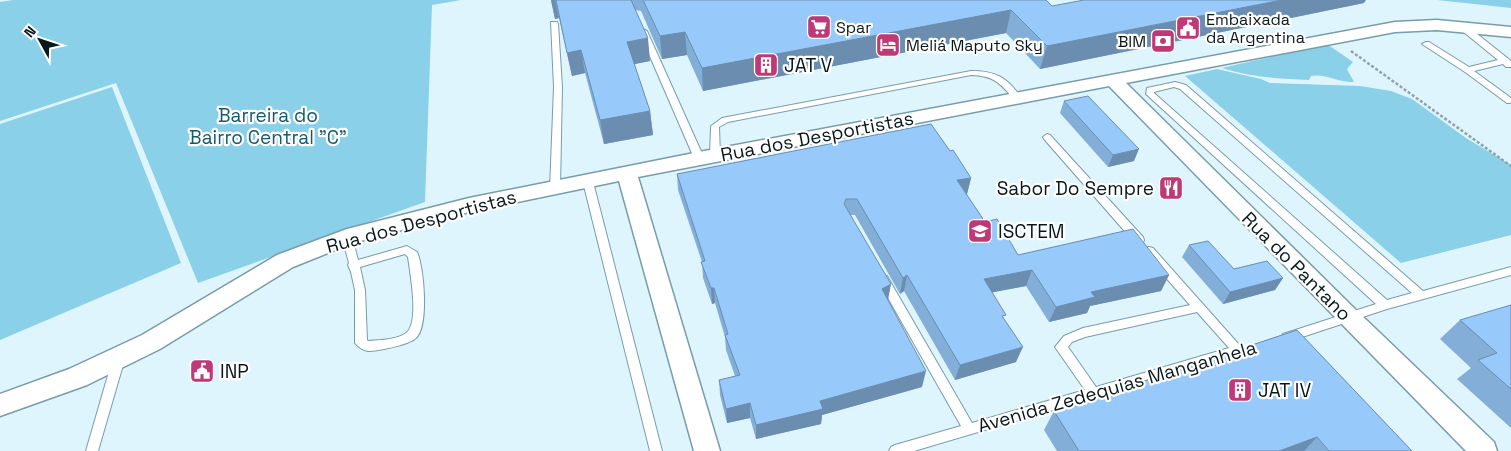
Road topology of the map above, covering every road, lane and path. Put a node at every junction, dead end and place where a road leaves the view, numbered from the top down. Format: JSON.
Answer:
{"nodes":[{"id":1,"x":640,"y":23,"type":"edge"},
{"id":2,"x":554,"y":24,"type":"dead end"},
{"id":3,"x":1463,"y":27,"type":"junction"},
{"id":4,"x":1511,"y":32,"type":"edge"},
{"id":5,"x":1332,"y":38,"type":"junction"},
{"id":6,"x":1426,"y":44,"type":"dead end"},
{"id":7,"x":1494,"y":52,"type":"junction"},
{"id":8,"x":1511,"y":54,"type":"edge"},
{"id":9,"x":1509,"y":64,"type":"edge"},
{"id":10,"x":1468,"y":70,"type":"junction"},
{"id":11,"x":1112,"y":79,"type":"junction"},
{"id":12,"x":1017,"y":97,"type":"junction"},
{"id":13,"x":1510,"y":100,"type":"edge"},
{"id":14,"x":1047,"y":137,"type":"dead end"},
{"id":15,"x":707,"y":157,"type":"junction"},
{"id":16,"x":1511,"y":166,"type":"edge"},
{"id":17,"x":627,"y":174,"type":"junction"},
{"id":18,"x":588,"y":182,"type":"junction"},
{"id":19,"x":555,"y":189,"type":"junction"},
{"id":20,"x":346,"y":237,"type":"junction"},
{"id":21,"x":353,"y":265,"type":"junction"},
{"id":22,"x":878,"y":270,"type":"edge"},
{"id":23,"x":1511,"y":271,"type":"edge"},
{"id":24,"x":1422,"y":296,"type":"junction"},
{"id":25,"x":1385,"y":305,"type":"junction"},
{"id":26,"x":1199,"y":307,"type":"junction"},
{"id":27,"x":1349,"y":318,"type":"junction"},
{"id":28,"x":1275,"y":340,"type":"edge"},
{"id":29,"x":119,"y":358,"type":"junction"},
{"id":30,"x":1094,"y":393,"type":"junction"},
{"id":31,"x":0,"y":405,"type":"edge"},
{"id":32,"x":970,"y":429,"type":"junction"},
{"id":33,"x":92,"y":451,"type":"edge"},
{"id":34,"x":656,"y":451,"type":"edge"},
{"id":35,"x":707,"y":451,"type":"edge"},
{"id":36,"x":895,"y":451,"type":"edge"},
{"id":37,"x":1484,"y":451,"type":"edge"}],
"edges":[{"from":1,"to":15,"type":"lane"},
{"from":2,"to":19,"type":"lane"},
{"from":3,"to":4,"type":"street","name":"Rua dos Desportistas"},
{"from":3,"to":5,"type":"street","name":"Rua dos Desportistas"},
{"from":3,"to":7,"type":"lane"},
{"from":5,"to":11,"type":"street","name":"Rua dos Desportistas"},
{"from":5,"to":16,"type":"path"},
{"from":6,"to":10,"type":"lane"},
{"from":7,"to":8,"type":"lane"},
{"from":7,"to":9,"type":"lane"},
{"from":9,"to":10,"type":"lane"},
{"from":10,"to":13,"type":"lane"},
{"from":11,"to":12,"type":"street","name":"Rua dos Desportistas"},
{"from":11,"to":27,"type":"street","name":"Rua do Pantano"},
{"from":12,"to":15,"type":"street","name":"Rua dos Desportistas"},
{"from":12,"to":15,"type":"lane"},
{"from":14,"to":26,"type":"lane"},
{"from":15,"to":17,"type":"street","name":"Rua dos Desportistas"},
{"from":17,"to":18,"type":"street","name":"Rua dos Desportistas"},
{"from":17,"to":35,"type":"street"},
{"from":18,"to":19,"type":"street","name":"Rua dos Desportistas"},
{"from":18,"to":34,"type":"lane"},
{"from":19,"to":20,"type":"street","name":"Rua dos Desportistas"},
{"from":20,"to":21,"type":"lane"},
{"from":20,"to":29,"type":"street","name":"Rua dos Desportistas"},
{"from":21,"to":21,"type":"lane"},
{"from":22,"to":32,"type":"lane"},
{"from":23,"to":24,"type":"lane","name":"Avenida Zedequias Manganhela"},
{"from":24,"to":25,"type":"lane","name":"Avenida Zedequias Manganhela"},
{"from":24,"to":25,"type":"lane"},
{"from":25,"to":27,"type":"lane","name":"Avenida Zedequias Manganhela"},
{"from":26,"to":30,"type":"lane"},
{"from":26,"to":30,"type":"lane","name":"Avenida Zedequias Manganhela"},
{"from":27,"to":28,"type":"lane","name":"Avenida Zedequias Manganhela"},
{"from":27,"to":37,"type":"street","name":"Rua do Pantano"},
{"from":29,"to":31,"type":"street","name":"Rua dos Desportistas"},
{"from":29,"to":33,"type":"lane"},
{"from":30,"to":32,"type":"lane","name":"Avenida Zedequias Manganhela"},
{"from":32,"to":36,"type":"lane","name":"Avenida Zedequias Manganhela"}]}
